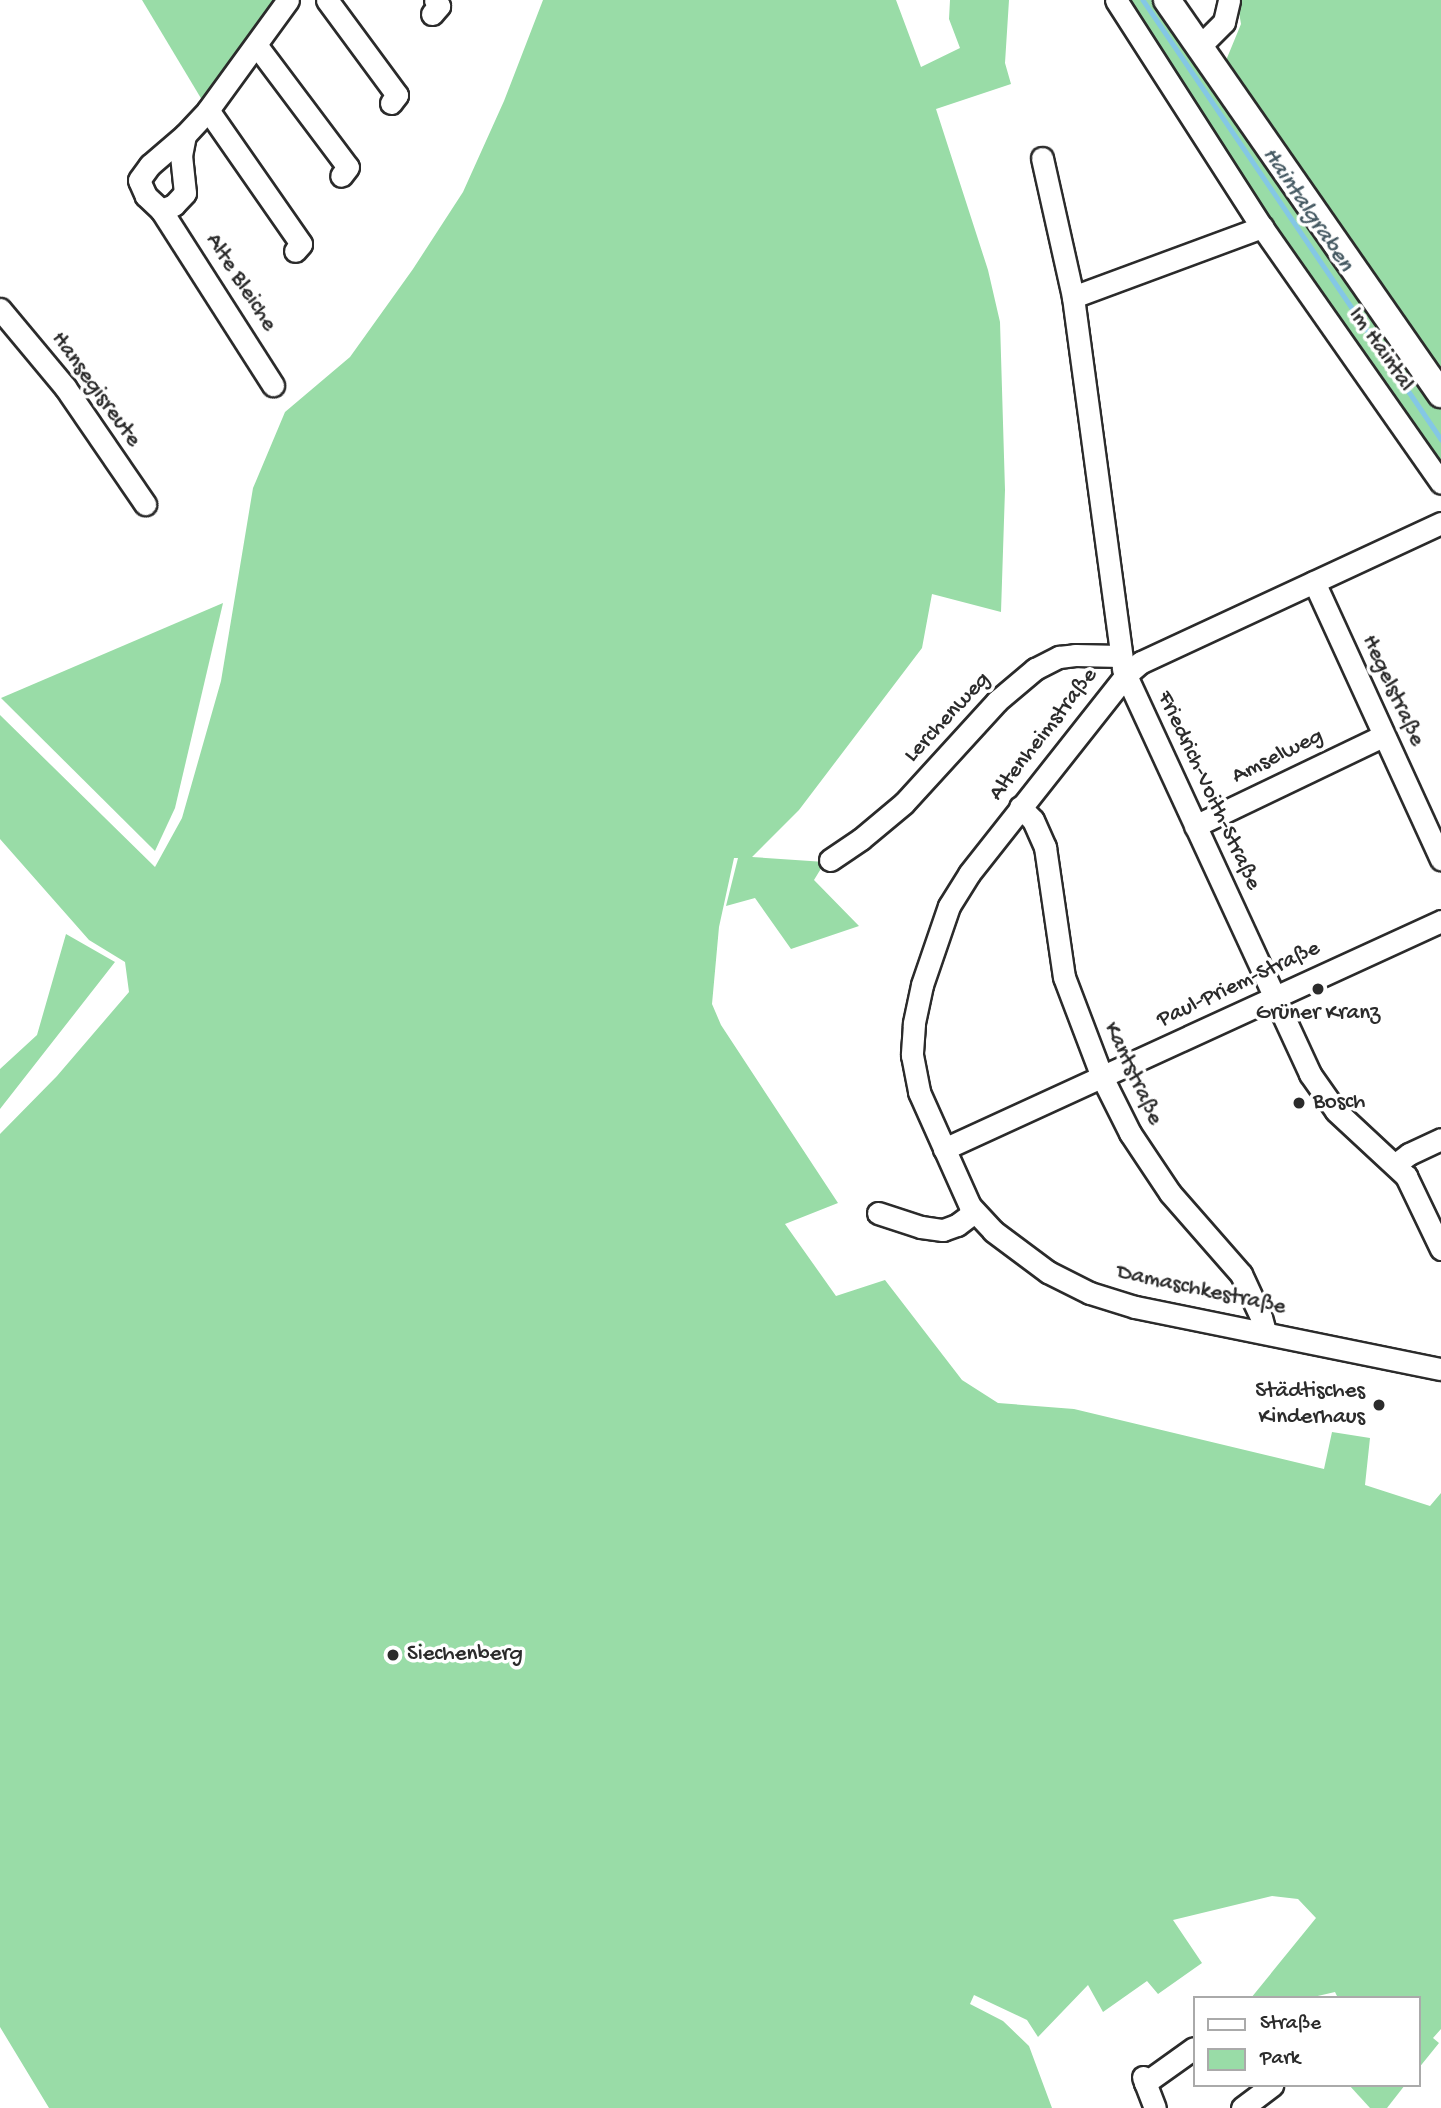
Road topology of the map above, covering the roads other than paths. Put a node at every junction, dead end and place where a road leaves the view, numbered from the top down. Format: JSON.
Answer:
{"nodes":[{"id":1,"x":288,"y":0,"type":"edge"},
{"id":2,"x":327,"y":0,"type":"edge"},
{"id":3,"x":1116,"y":0,"type":"edge"},
{"id":4,"x":1167,"y":0,"type":"edge"},
{"id":5,"x":1229,"y":0,"type":"edge"},
{"id":6,"x":1199,"y":46,"type":"junction"},
{"id":7,"x":257,"y":47,"type":"junction"},
{"id":8,"x":391,"y":103,"type":"dead end"},
{"id":9,"x":208,"y":110,"type":"junction"},
{"id":10,"x":185,"y":135,"type":"junction"},
{"id":11,"x":1042,"y":158,"type":"dead end"},
{"id":12,"x":341,"y":176,"type":"dead end"},
{"id":13,"x":161,"y":210,"type":"junction"},
{"id":14,"x":1262,"y":227,"type":"junction"},
{"id":15,"x":295,"y":251,"type":"dead end"},
{"id":16,"x":1073,"y":297,"type":"junction"},
{"id":17,"x":0,"y":309,"type":"edge"},
{"id":18,"x":273,"y":384,"type":"dead end"},
{"id":19,"x":1441,"y":394,"type":"edge"},
{"id":20,"x":1441,"y":483,"type":"edge"},
{"id":21,"x":145,"y":504,"type":"dead end"},
{"id":22,"x":1441,"y":523,"type":"edge"},
{"id":23,"x":1314,"y":582,"type":"junction"},
{"id":24,"x":1123,"y":666,"type":"junction"},
{"id":25,"x":1383,"y":736,"type":"junction"},
{"id":26,"x":1020,"y":807,"type":"junction"},
{"id":27,"x":1195,"y":826,"type":"junction"},
{"id":28,"x":1441,"y":859,"type":"edge"},
{"id":29,"x":830,"y":860,"type":"dead end"},
{"id":30,"x":1441,"y":921,"type":"edge"},
{"id":31,"x":1274,"y":999,"type":"junction"},
{"id":32,"x":1102,"y":1077,"type":"junction"},
{"id":33,"x":1441,"y":1139,"type":"edge"},
{"id":34,"x":944,"y":1149,"type":"junction"},
{"id":35,"x":1396,"y":1164,"type":"junction"},
{"id":36,"x":974,"y":1212,"type":"junction"},
{"id":37,"x":878,"y":1213,"type":"dead end"},
{"id":38,"x":1441,"y":1249,"type":"edge"},
{"id":39,"x":1265,"y":1332,"type":"junction"},
{"id":40,"x":1441,"y":1369,"type":"edge"},
{"id":41,"x":1192,"y":2049,"type":"edge"},
{"id":42,"x":1269,"y":2087,"type":"edge"},
{"id":43,"x":1156,"y":2108,"type":"edge"},
{"id":44,"x":1242,"y":2108,"type":"edge"}],
"edges":[{"from":1,"to":7,"type":"street","name":"Alte Bleiche"},
{"from":2,"to":8,"type":"street"},
{"from":3,"to":14,"type":"street","name":"Im Haintal"},
{"from":4,"to":6,"type":"main road"},
{"from":5,"to":6,"type":"street"},
{"from":6,"to":19,"type":"main road"},
{"from":7,"to":9,"type":"street","name":"Alte Bleiche"},
{"from":7,"to":12,"type":"street"},
{"from":9,"to":10,"type":"street","name":"Alte Bleiche"},
{"from":9,"to":15,"type":"street"},
{"from":10,"to":13,"type":"street"},
{"from":10,"to":13,"type":"street","name":"Alte Bleiche"},
{"from":11,"to":16,"type":"street","name":"Friedrich-Voith-Straße"},
{"from":13,"to":18,"type":"street","name":"Alte Bleiche"},
{"from":14,"to":16,"type":"street"},
{"from":14,"to":20,"type":"street","name":"Im Haintal"},
{"from":16,"to":24,"type":"street","name":"Friedrich-Voith-Straße"},
{"from":17,"to":21,"type":"street","name":"Hansegisreute"},
{"from":22,"to":23,"type":"street","name":"Altenheimstraße"},
{"from":23,"to":24,"type":"street","name":"Altenheimstraße"},
{"from":23,"to":25,"type":"street","name":"Hegelstraße"},
{"from":24,"to":26,"type":"street","name":"Altenheimstraße"},
{"from":24,"to":27,"type":"street","name":"Friedrich-Voith-Straße"},
{"from":24,"to":29,"type":"street","name":"Lerchenweg"},
{"from":25,"to":27,"type":"street","name":"Amselweg"},
{"from":25,"to":28,"type":"street","name":"Hegelstraße"},
{"from":26,"to":32,"type":"street","name":"Kantstraße"},
{"from":26,"to":34,"type":"street","name":"Altenheimstraße"},
{"from":27,"to":31,"type":"street","name":"Friedrich-Voith-Straße"},
{"from":30,"to":31,"type":"street","name":"Paul-Priem-Straße"},
{"from":31,"to":32,"type":"street","name":"Paul-Priem-Straße"},
{"from":31,"to":35,"type":"street","name":"Friedrich-Voith-Straße"},
{"from":32,"to":34,"type":"street","name":"Paul-Priem-Straße"},
{"from":32,"to":39,"type":"street","name":"Kantstraße"},
{"from":33,"to":35,"type":"street"},
{"from":34,"to":36,"type":"street","name":"Damaschkestraße"},
{"from":35,"to":38,"type":"street","name":"Friedrich-Voith-Straße"},
{"from":36,"to":37,"type":"street"},
{"from":36,"to":39,"type":"street","name":"Damaschkestraße"},
{"from":39,"to":40,"type":"street","name":"Damaschkestraße"},
{"from":41,"to":43,"type":"street"},
{"from":42,"to":44,"type":"street"}]}
